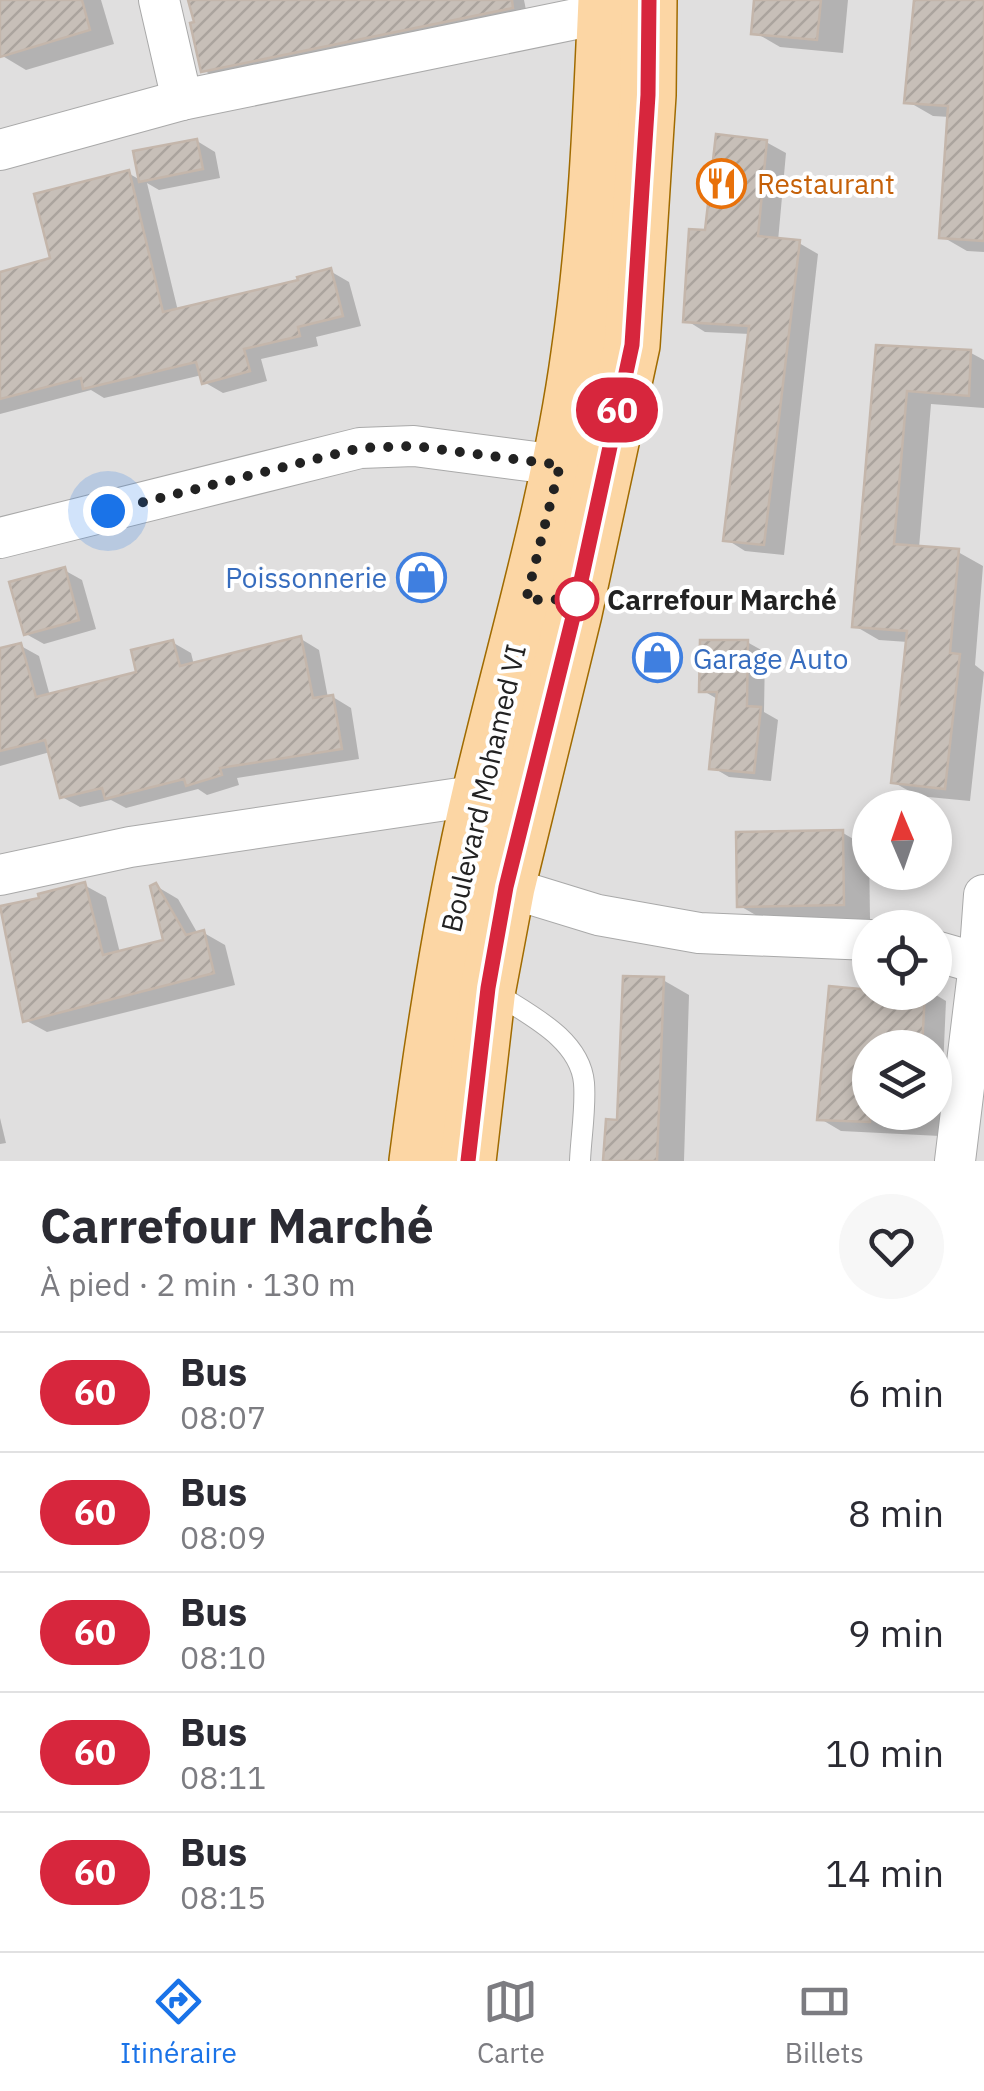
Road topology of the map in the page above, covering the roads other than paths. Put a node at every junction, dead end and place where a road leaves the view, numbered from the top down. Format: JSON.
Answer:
{"nodes":[{"id":1,"x":160,"y":0,"type":"edge"},
{"id":2,"x":620,"y":4,"type":"edge"},
{"id":3,"x":182,"y":100,"type":"junction"},
{"id":4,"x":0,"y":150,"type":"edge"},
{"id":5,"x":560,"y":465,"type":"junction"},
{"id":6,"x":0,"y":538,"type":"edge"},
{"id":7,"x":480,"y":795,"type":"junction"},
{"id":8,"x":0,"y":875,"type":"edge"},
{"id":9,"x":506,"y":887,"type":"junction"},
{"id":10,"x":984,"y":895,"type":"edge"},
{"id":11,"x":852,"y":939,"type":"edge"},
{"id":12,"x":952,"y":956,"type":"edge"},
{"id":13,"x":982,"y":964,"type":"edge"},
{"id":14,"x":488,"y":988,"type":"junction"},
{"id":15,"x":445,"y":1139,"type":"edge"},
{"id":16,"x":580,"y":1161,"type":"edge"},
{"id":17,"x":955,"y":1161,"type":"edge"}],
"edges":[{"from":1,"to":3,"type":"street"},
{"from":2,"to":3,"type":"street"},
{"from":2,"to":5,"type":"main road","name":"Boulevard Mohamed VI"},
{"from":2,"to":9,"type":"main road","name":"Boulevard Mohamed VI"},
{"from":3,"to":4,"type":"street"},
{"from":5,"to":6,"type":"street"},
{"from":5,"to":7,"type":"main road","name":"Boulevard Mohamed VI"},
{"from":7,"to":8,"type":"street"},
{"from":7,"to":15,"type":"main road","name":"Boulevard Mohamed VI"},
{"from":9,"to":11,"type":"street"},
{"from":9,"to":14,"type":"main road","name":"Boulevard Mohamed VI"},
{"from":10,"to":13,"type":"street"},
{"from":12,"to":13,"type":"street"},
{"from":13,"to":17,"type":"street"},
{"from":14,"to":15,"type":"main road","name":"Boulevard Mohamed VI"},
{"from":14,"to":16,"type":"lane"}]}
